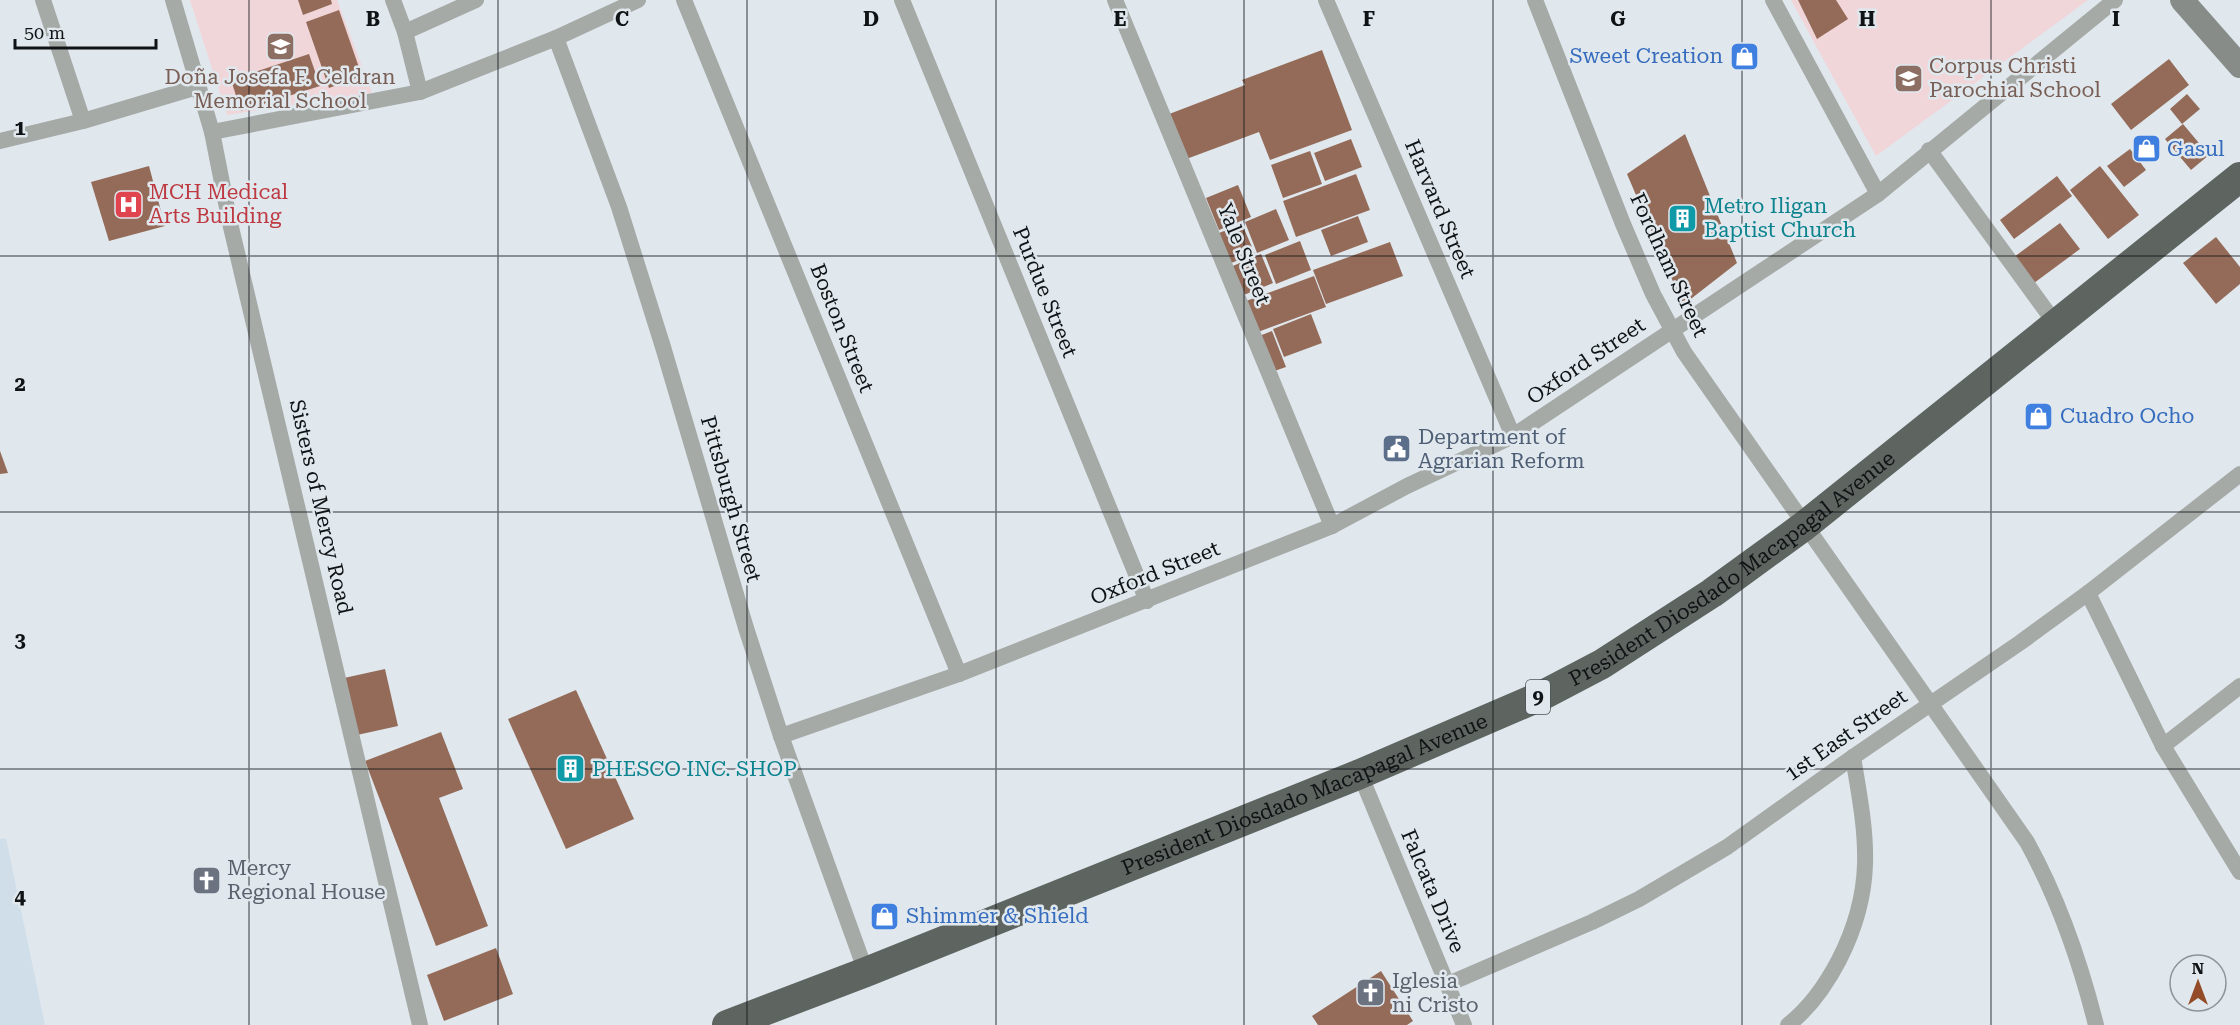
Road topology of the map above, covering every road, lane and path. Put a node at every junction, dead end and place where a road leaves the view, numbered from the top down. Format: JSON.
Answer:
{"nodes":[{"id":1,"x":43,"y":0,"type":"edge"},
{"id":2,"x":173,"y":0,"type":"edge"},
{"id":3,"x":393,"y":0,"type":"edge"},
{"id":4,"x":476,"y":0,"type":"edge"},
{"id":5,"x":638,"y":0,"type":"edge"},
{"id":6,"x":684,"y":0,"type":"edge"},
{"id":7,"x":902,"y":0,"type":"edge"},
{"id":8,"x":1115,"y":0,"type":"edge"},
{"id":9,"x":1326,"y":0,"type":"edge"},
{"id":10,"x":1535,"y":0,"type":"edge"},
{"id":11,"x":1773,"y":0,"type":"edge"},
{"id":12,"x":2115,"y":0,"type":"edge"},
{"id":13,"x":2182,"y":0,"type":"edge"},
{"id":14,"x":405,"y":32,"type":"junction"},
{"id":15,"x":556,"y":38,"type":"junction"},
{"id":16,"x":2240,"y":66,"type":"edge"},
{"id":17,"x":197,"y":87,"type":"junction"},
{"id":18,"x":420,"y":92,"type":"junction"},
{"id":19,"x":82,"y":122,"type":"junction"},
{"id":20,"x":212,"y":132,"type":"junction"},
{"id":21,"x":0,"y":141,"type":"edge"},
{"id":22,"x":1929,"y":150,"type":"junction"},
{"id":23,"x":2240,"y":177,"type":"edge"},
{"id":24,"x":1878,"y":194,"type":"junction"},
{"id":25,"x":2055,"y":323,"type":"junction"},
{"id":26,"x":1673,"y":330,"type":"junction"},
{"id":27,"x":1513,"y":436,"type":"junction"},
{"id":28,"x":2240,"y":474,"type":"edge"},
{"id":29,"x":1332,"y":526,"type":"junction"},
{"id":30,"x":1804,"y":526,"type":"junction"},
{"id":31,"x":2088,"y":593,"type":"junction"},
{"id":32,"x":1147,"y":601,"type":"junction"},
{"id":33,"x":959,"y":674,"type":"junction"},
{"id":34,"x":2240,"y":686,"type":"edge"},
{"id":35,"x":1931,"y":702,"type":"junction"},
{"id":36,"x":781,"y":736,"type":"junction"},
{"id":37,"x":2163,"y":746,"type":"junction"},
{"id":38,"x":1852,"y":757,"type":"junction"},
{"id":39,"x":1360,"y":774,"type":"junction"},
{"id":40,"x":2240,"y":872,"type":"edge"},
{"id":41,"x":866,"y":972,"type":"junction"},
{"id":42,"x":1448,"y":984,"type":"junction"},
{"id":43,"x":420,"y":1025,"type":"edge"},
{"id":44,"x":727,"y":1025,"type":"edge"},
{"id":45,"x":1464,"y":1025,"type":"edge"},
{"id":46,"x":1788,"y":1025,"type":"edge"},
{"id":47,"x":2096,"y":1025,"type":"edge"}],
"edges":[{"from":1,"to":19,"type":"street"},
{"from":2,"to":17,"type":"street","name":"Sisters of Mercy Road"},
{"from":3,"to":14,"type":"street"},
{"from":4,"to":14,"type":"street"},
{"from":5,"to":15,"type":"street"},
{"from":6,"to":33,"type":"street","name":"Boston Street"},
{"from":7,"to":32,"type":"street","name":"Purdue Street"},
{"from":8,"to":29,"type":"street","name":"Yale Street"},
{"from":9,"to":27,"type":"street","name":"Harvard Street"},
{"from":10,"to":26,"type":"street","name":"Fordham Street"},
{"from":11,"to":24,"type":"street"},
{"from":12,"to":22,"type":"street","name":"Oxford Street"},
{"from":13,"to":16,"type":"main road"},
{"from":14,"to":18,"type":"street"},
{"from":15,"to":18,"type":"street"},
{"from":15,"to":36,"type":"street","name":"Pittsburgh Street"},
{"from":17,"to":19,"type":"street"},
{"from":17,"to":20,"type":"street","name":"Sisters of Mercy Road"},
{"from":18,"to":20,"type":"street"},
{"from":19,"to":21,"type":"street"},
{"from":20,"to":43,"type":"street","name":"Sisters of Mercy Road"},
{"from":22,"to":24,"type":"street","name":"Oxford Street"},
{"from":22,"to":25,"type":"street"},
{"from":23,"to":25,"type":"highway","name":"President Diosdado Macapagal Avenue","number":"9"},
{"from":24,"to":26,"type":"street","name":"Oxford Street"},
{"from":25,"to":30,"type":"highway","name":"President Diosdado Macapagal Avenue","number":"9"},
{"from":26,"to":27,"type":"street","name":"Oxford Street"},
{"from":26,"to":30,"type":"street","name":"Fordham Street"},
{"from":27,"to":29,"type":"street","name":"Oxford Street"},
{"from":28,"to":31,"type":"street","name":"1st East Street"},
{"from":29,"to":32,"type":"street","name":"Oxford Street"},
{"from":30,"to":35,"type":"street","name":"Fordham Street"},
{"from":30,"to":39,"type":"highway","name":"President Diosdado Macapagal Avenue","number":"9"},
{"from":31,"to":35,"type":"street","name":"1st East Street"},
{"from":31,"to":37,"type":"street"},
{"from":32,"to":33,"type":"street","name":"Oxford Street"},
{"from":33,"to":36,"type":"street","name":"Oxford Street"},
{"from":34,"to":37,"type":"street"},
{"from":35,"to":38,"type":"street","name":"1st East Street"},
{"from":35,"to":47,"type":"street","name":"Fordham Street"},
{"from":36,"to":41,"type":"street","name":"Pittsburgh Street"},
{"from":37,"to":40,"type":"street"},
{"from":38,"to":42,"type":"street","name":"1st East Street"},
{"from":38,"to":46,"type":"street"},
{"from":39,"to":41,"type":"highway","name":"President Diosdado Macapagal Avenue","number":"9"},
{"from":39,"to":42,"type":"street","name":"Falcata Drive"},
{"from":41,"to":44,"type":"highway","name":"President Diosdado Macapagal Avenue","number":"9"},
{"from":42,"to":45,"type":"street","name":"Falcata Drive"}]}
